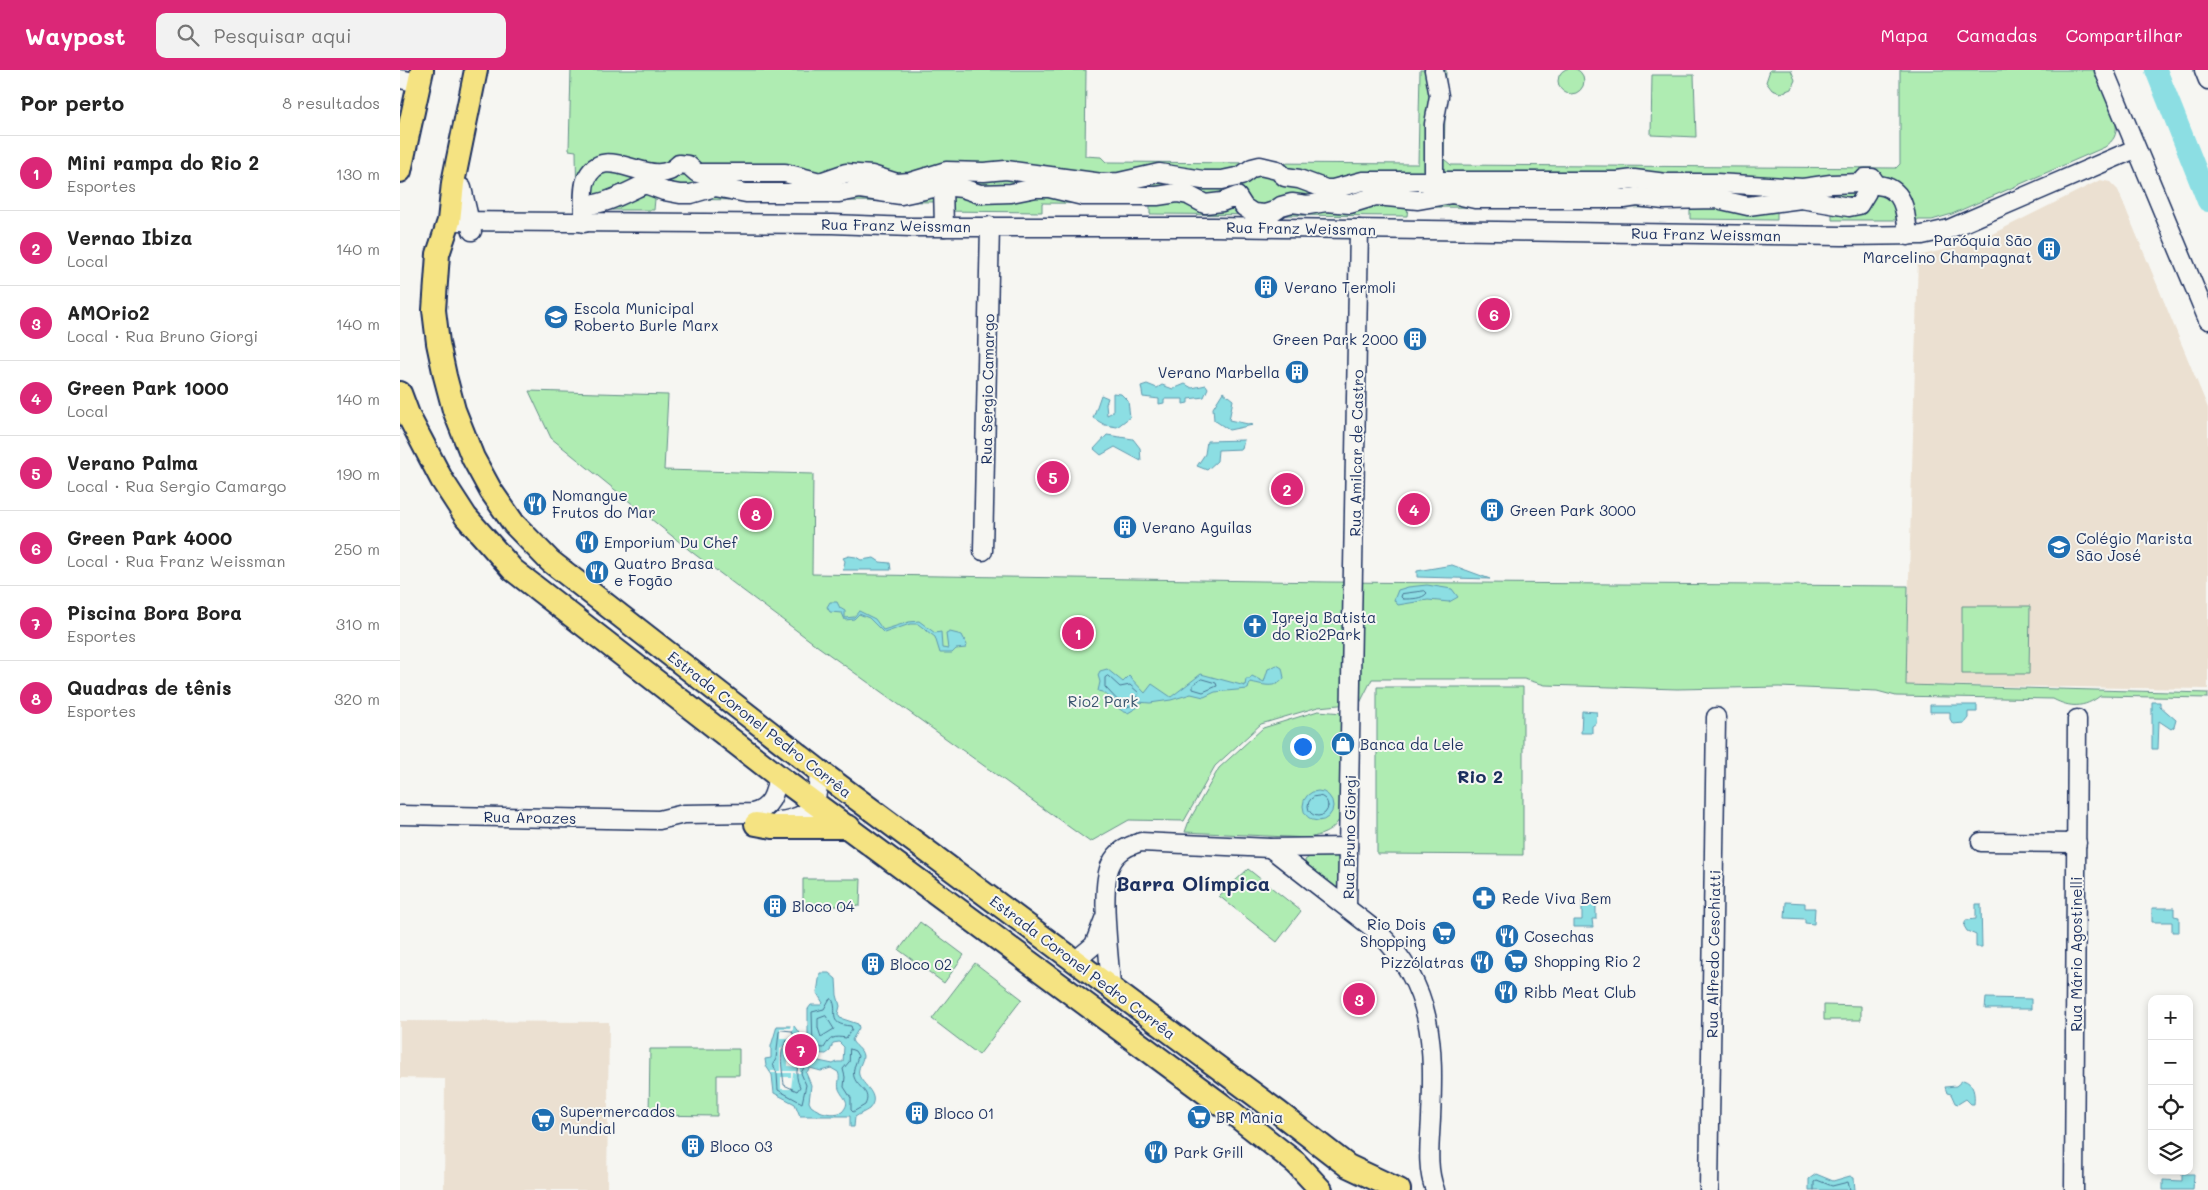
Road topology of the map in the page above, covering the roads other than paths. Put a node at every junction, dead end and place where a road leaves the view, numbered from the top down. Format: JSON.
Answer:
{"nodes":[{"id":1,"x":476,"y":70,"type":"edge"},
{"id":2,"x":1434,"y":70,"type":"edge"},
{"id":3,"x":2104,"y":70,"type":"edge"},
{"id":4,"x":2204,"y":70,"type":"edge"},
{"id":5,"x":414,"y":77,"type":"edge"},
{"id":6,"x":2208,"y":80,"type":"edge"},
{"id":7,"x":2135,"y":149,"type":"junction"},
{"id":8,"x":401,"y":159,"type":"edge"},
{"id":9,"x":1241,"y":176,"type":"junction"},
{"id":10,"x":1285,"y":177,"type":"junction"},
{"id":11,"x":1434,"y":181,"type":"junction"},
{"id":12,"x":943,"y":186,"type":"junction"},
{"id":13,"x":1868,"y":187,"type":"junction"},
{"id":14,"x":1238,"y":196,"type":"junction"},
{"id":15,"x":584,"y":203,"type":"junction"},
{"id":16,"x":1842,"y":205,"type":"junction"},
{"id":17,"x":1280,"y":206,"type":"junction"},
{"id":18,"x":460,"y":221,"type":"junction"},
{"id":19,"x":584,"y":223,"type":"junction"},
{"id":20,"x":944,"y":227,"type":"junction"},
{"id":21,"x":1359,"y":229,"type":"junction"},
{"id":22,"x":990,"y":231,"type":"junction"},
{"id":23,"x":1842,"y":236,"type":"junction"},
{"id":24,"x":1908,"y":236,"type":"junction"},
{"id":25,"x":2208,"y":320,"type":"edge"},
{"id":26,"x":400,"y":393,"type":"edge"},
{"id":27,"x":983,"y":551,"type":"dead end"},
{"id":28,"x":1352,"y":634,"type":"joint"},
{"id":29,"x":1716,"y":717,"type":"dead end"},
{"id":30,"x":2077,"y":719,"type":"dead end"},
{"id":31,"x":818,"y":770,"type":"junction"},
{"id":32,"x":778,"y":776,"type":"junction"},
{"id":33,"x":814,"y":802,"type":"junction"},
{"id":34,"x":400,"y":815,"type":"edge"},
{"id":35,"x":661,"y":820,"type":"junction"},
{"id":36,"x":756,"y":824,"type":"junction"},
{"id":37,"x":848,"y":827,"type":"junction"},
{"id":38,"x":1981,"y":842,"type":"dead end"},
{"id":39,"x":2077,"y":843,"type":"junction"},
{"id":40,"x":1348,"y":847,"type":"junction"},
{"id":41,"x":1270,"y":848,"type":"junction"},
{"id":42,"x":1347,"y":907,"type":"junction"},
{"id":43,"x":1106,"y":914,"type":"junction"},
{"id":44,"x":1075,"y":961,"type":"junction"},
{"id":45,"x":1111,"y":988,"type":"junction"},
{"id":46,"x":1122,"y":1032,"type":"junction"},
{"id":47,"x":1315,"y":1187,"type":"edge"},
{"id":48,"x":1399,"y":1190,"type":"edge"},
{"id":49,"x":1435,"y":1190,"type":"edge"},
{"id":50,"x":1709,"y":1190,"type":"edge"},
{"id":51,"x":2074,"y":1190,"type":"edge"}],
"edges":[{"from":1,"to":18,"type":"main road","name":"Estrada Coronel Pedro Corrêa"},
{"from":2,"to":11,"type":"street"},
{"from":3,"to":7,"type":"street"},
{"from":4,"to":6,"type":"street"},
{"from":5,"to":8,"type":"main road"},
{"from":7,"to":24,"type":"street","name":"Rua Franz Weissman"},
{"from":7,"to":25,"type":"street"},
{"from":9,"to":10,"type":"street"},
{"from":9,"to":14,"type":"street"},
{"from":9,"to":15,"type":"street"},
{"from":10,"to":11,"type":"street"},
{"from":10,"to":17,"type":"street"},
{"from":11,"to":13,"type":"street"},
{"from":12,"to":14,"type":"street"},
{"from":12,"to":15,"type":"street"},
{"from":12,"to":20,"type":"street"},
{"from":13,"to":16,"type":"street"},
{"from":13,"to":24,"type":"street"},
{"from":14,"to":17,"type":"street"},
{"from":15,"to":19,"type":"street"},
{"from":16,"to":17,"type":"street"},
{"from":16,"to":23,"type":"street"},
{"from":18,"to":19,"type":"street","name":"Rua Franz Weissman"},
{"from":18,"to":22,"type":"street"},
{"from":18,"to":31,"type":"main road","name":"Estrada Coronel Pedro Corrêa"},
{"from":19,"to":20,"type":"street","name":"Rua Franz Weissman"},
{"from":20,"to":22,"type":"street","name":"Rua Franz Weissman"},
{"from":21,"to":22,"type":"street","name":"Rua Franz Weissman"},
{"from":21,"to":23,"type":"street","name":"Rua Franz Weissman"},
{"from":21,"to":28,"type":"street","name":"Rua Amilcar de Castro"},
{"from":22,"to":27,"type":"street","name":"Rua Sergio Camargo"},
{"from":23,"to":24,"type":"street","name":"Rua Franz Weissman"},
{"from":26,"to":32,"type":"main road","name":"Estrada Coronel Pedro Corrêa"},
{"from":28,"to":40,"type":"street","name":"Rua Bruno Giorgi"},
{"from":29,"to":50,"type":"street","name":"Rua Alfredo Ceschiatti"},
{"from":30,"to":39,"type":"street","name":"Rua Mário Agostinelli"},
{"from":31,"to":33,"type":"street"},
{"from":31,"to":44,"type":"main road","name":"Estrada Coronel Pedro Corrêa"},
{"from":32,"to":33,"type":"main road","name":"Estrada Coronel Pedro Corrêa"},
{"from":32,"to":35,"type":"street","name":"Rua Aroazes"},
{"from":33,"to":36,"type":"street","name":"Rua Aroazes"},
{"from":33,"to":37,"type":"main road","name":"Estrada Coronel Pedro Corrêa"},
{"from":34,"to":35,"type":"street","name":"Rua Aroazes"},
{"from":35,"to":36,"type":"street","name":"Rua Aroazes"},
{"from":36,"to":37,"type":"main road"},
{"from":37,"to":46,"type":"main road","name":"Estrada Coronel Pedro Corrêa"},
{"from":38,"to":39,"type":"street"},
{"from":39,"to":51,"type":"street","name":"Rua Mário Agostinelli"},
{"from":40,"to":41,"type":"street"},
{"from":40,"to":42,"type":"street","name":"Rua Bruno Giorgi"},
{"from":41,"to":42,"type":"street"},
{"from":41,"to":43,"type":"street"},
{"from":42,"to":49,"type":"street","name":"Rua Bruno Giorgi"},
{"from":43,"to":44,"type":"street"},
{"from":43,"to":45,"type":"street"},
{"from":44,"to":45,"type":"main road","name":"Estrada Coronel Pedro Corrêa"},
{"from":45,"to":46,"type":"main road"},
{"from":45,"to":48,"type":"main road","name":"Estrada Coronel Pedro Corrêa"},
{"from":46,"to":47,"type":"main road","name":"Estrada Coronel Pedro Corrêa"}]}
